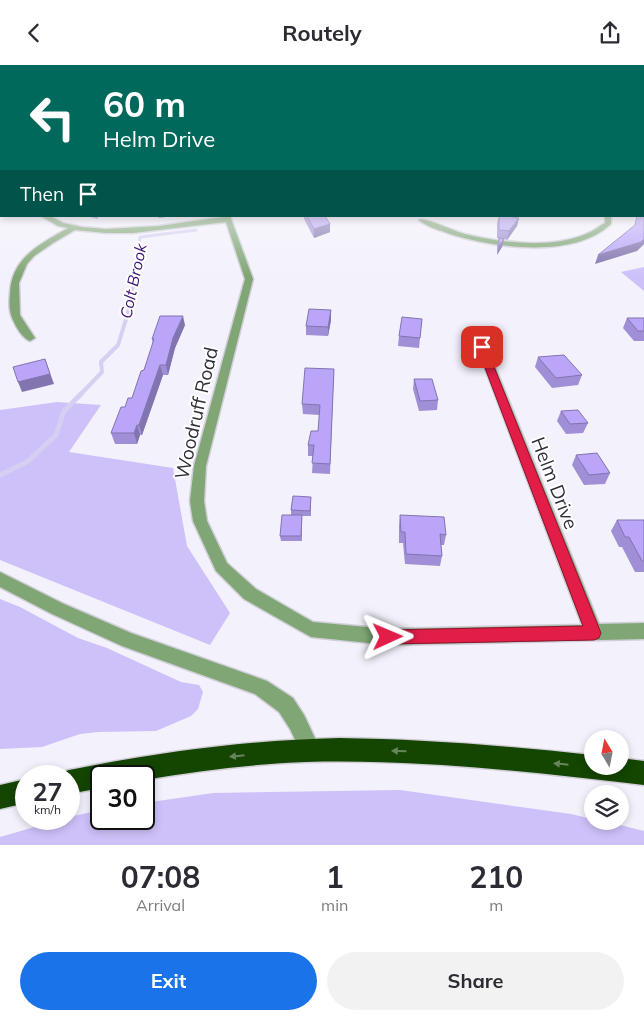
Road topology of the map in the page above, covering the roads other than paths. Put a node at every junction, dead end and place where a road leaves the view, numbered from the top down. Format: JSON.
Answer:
{"nodes":[{"id":1,"x":45,"y":217,"type":"edge"},
{"id":2,"x":608,"y":217,"type":"edge"},
{"id":3,"x":228,"y":218,"type":"edge"},
{"id":4,"x":422,"y":220,"type":"dead end"},
{"id":5,"x":72,"y":229,"type":"junction"},
{"id":6,"x":30,"y":338,"type":"dead end"},
{"id":7,"x":482,"y":347,"type":"dead end"},
{"id":8,"x":0,"y":579,"type":"edge"},
{"id":9,"x":644,"y":631,"type":"edge"},
{"id":10,"x":594,"y":633,"type":"junction"},
{"id":11,"x":312,"y":751,"type":"junction"},
{"id":12,"x":644,"y":773,"type":"edge"},
{"id":13,"x":80,"y":779,"type":"edge"},
{"id":14,"x":15,"y":794,"type":"edge"},
{"id":15,"x":0,"y":797,"type":"edge"}],
"edges":[{"from":1,"to":5,"type":"street"},
{"from":2,"to":4,"type":"street"},
{"from":3,"to":5,"type":"street"},
{"from":3,"to":10,"type":"street","name":"Woodruff Road"},
{"from":5,"to":6,"type":"street"},
{"from":7,"to":10,"type":"street","name":"Helm Drive"},
{"from":8,"to":11,"type":"street"},
{"from":9,"to":10,"type":"street","name":"Woodruff Road"},
{"from":12,"to":11,"type":"highway","one_way":true},
{"from":11,"to":13,"type":"highway","one_way":true},
{"from":14,"to":15,"type":"highway"}]}
